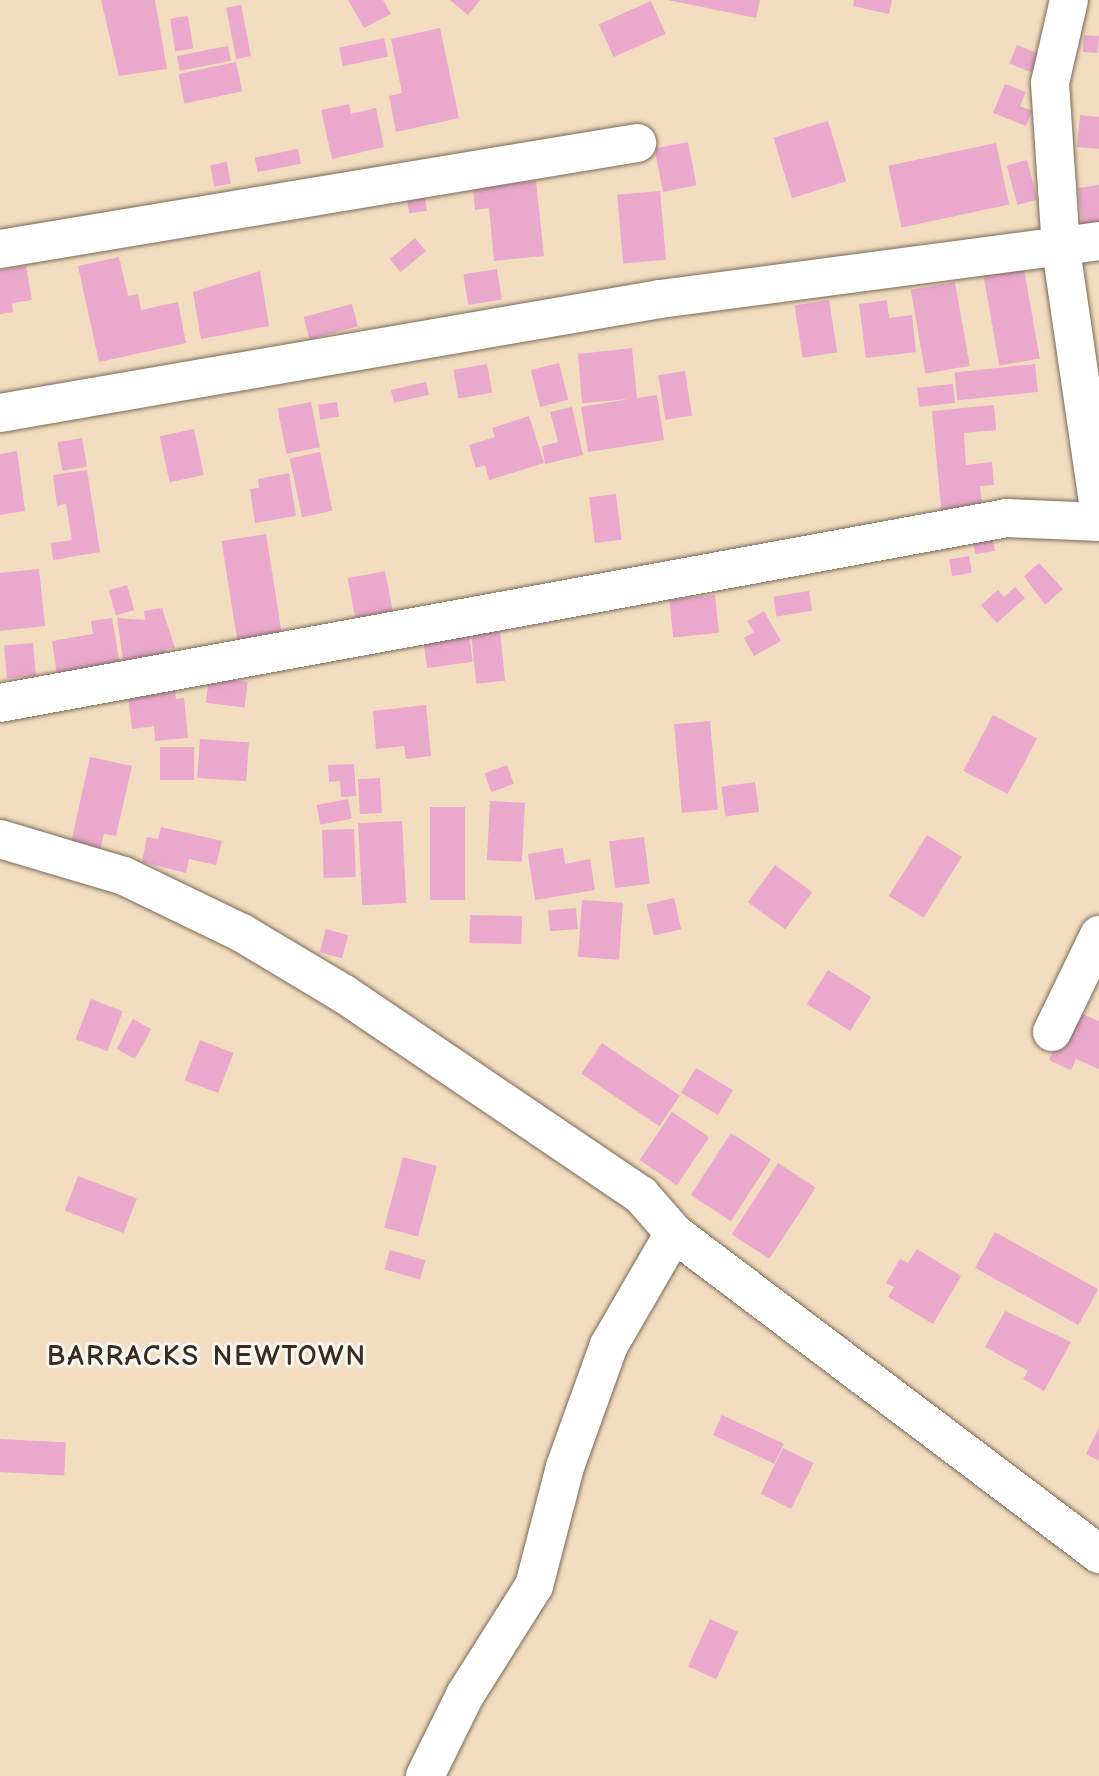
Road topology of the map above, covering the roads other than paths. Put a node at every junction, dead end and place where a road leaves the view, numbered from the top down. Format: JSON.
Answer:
{"nodes":[{"id":1,"x":1069,"y":0,"type":"edge"},
{"id":2,"x":637,"y":143,"type":"dead end"},
{"id":3,"x":1099,"y":241,"type":"edge"},
{"id":4,"x":0,"y":249,"type":"edge"},
{"id":5,"x":1061,"y":249,"type":"junction"},
{"id":6,"x":0,"y":413,"type":"edge"},
{"id":7,"x":1099,"y":510,"type":"edge"},
{"id":8,"x":1099,"y":522,"type":"edge"},
{"id":9,"x":0,"y":703,"type":"edge"},
{"id":10,"x":0,"y":839,"type":"edge"},
{"id":11,"x":1099,"y":934,"type":"edge"},
{"id":12,"x":1052,"y":1032,"type":"dead end"},
{"id":13,"x":674,"y":1233,"type":"junction"},
{"id":14,"x":1099,"y":1554,"type":"edge"},
{"id":15,"x":425,"y":1776,"type":"edge"}],
"edges":[{"from":1,"to":5,"type":"street"},
{"from":2,"to":4,"type":"street"},
{"from":3,"to":5,"type":"street"},
{"from":5,"to":6,"type":"street"},
{"from":5,"to":7,"type":"street"},
{"from":8,"to":9,"type":"street"},
{"from":10,"to":13,"type":"street"},
{"from":11,"to":12,"type":"street"},
{"from":13,"to":14,"type":"street"},
{"from":13,"to":15,"type":"street"}]}
